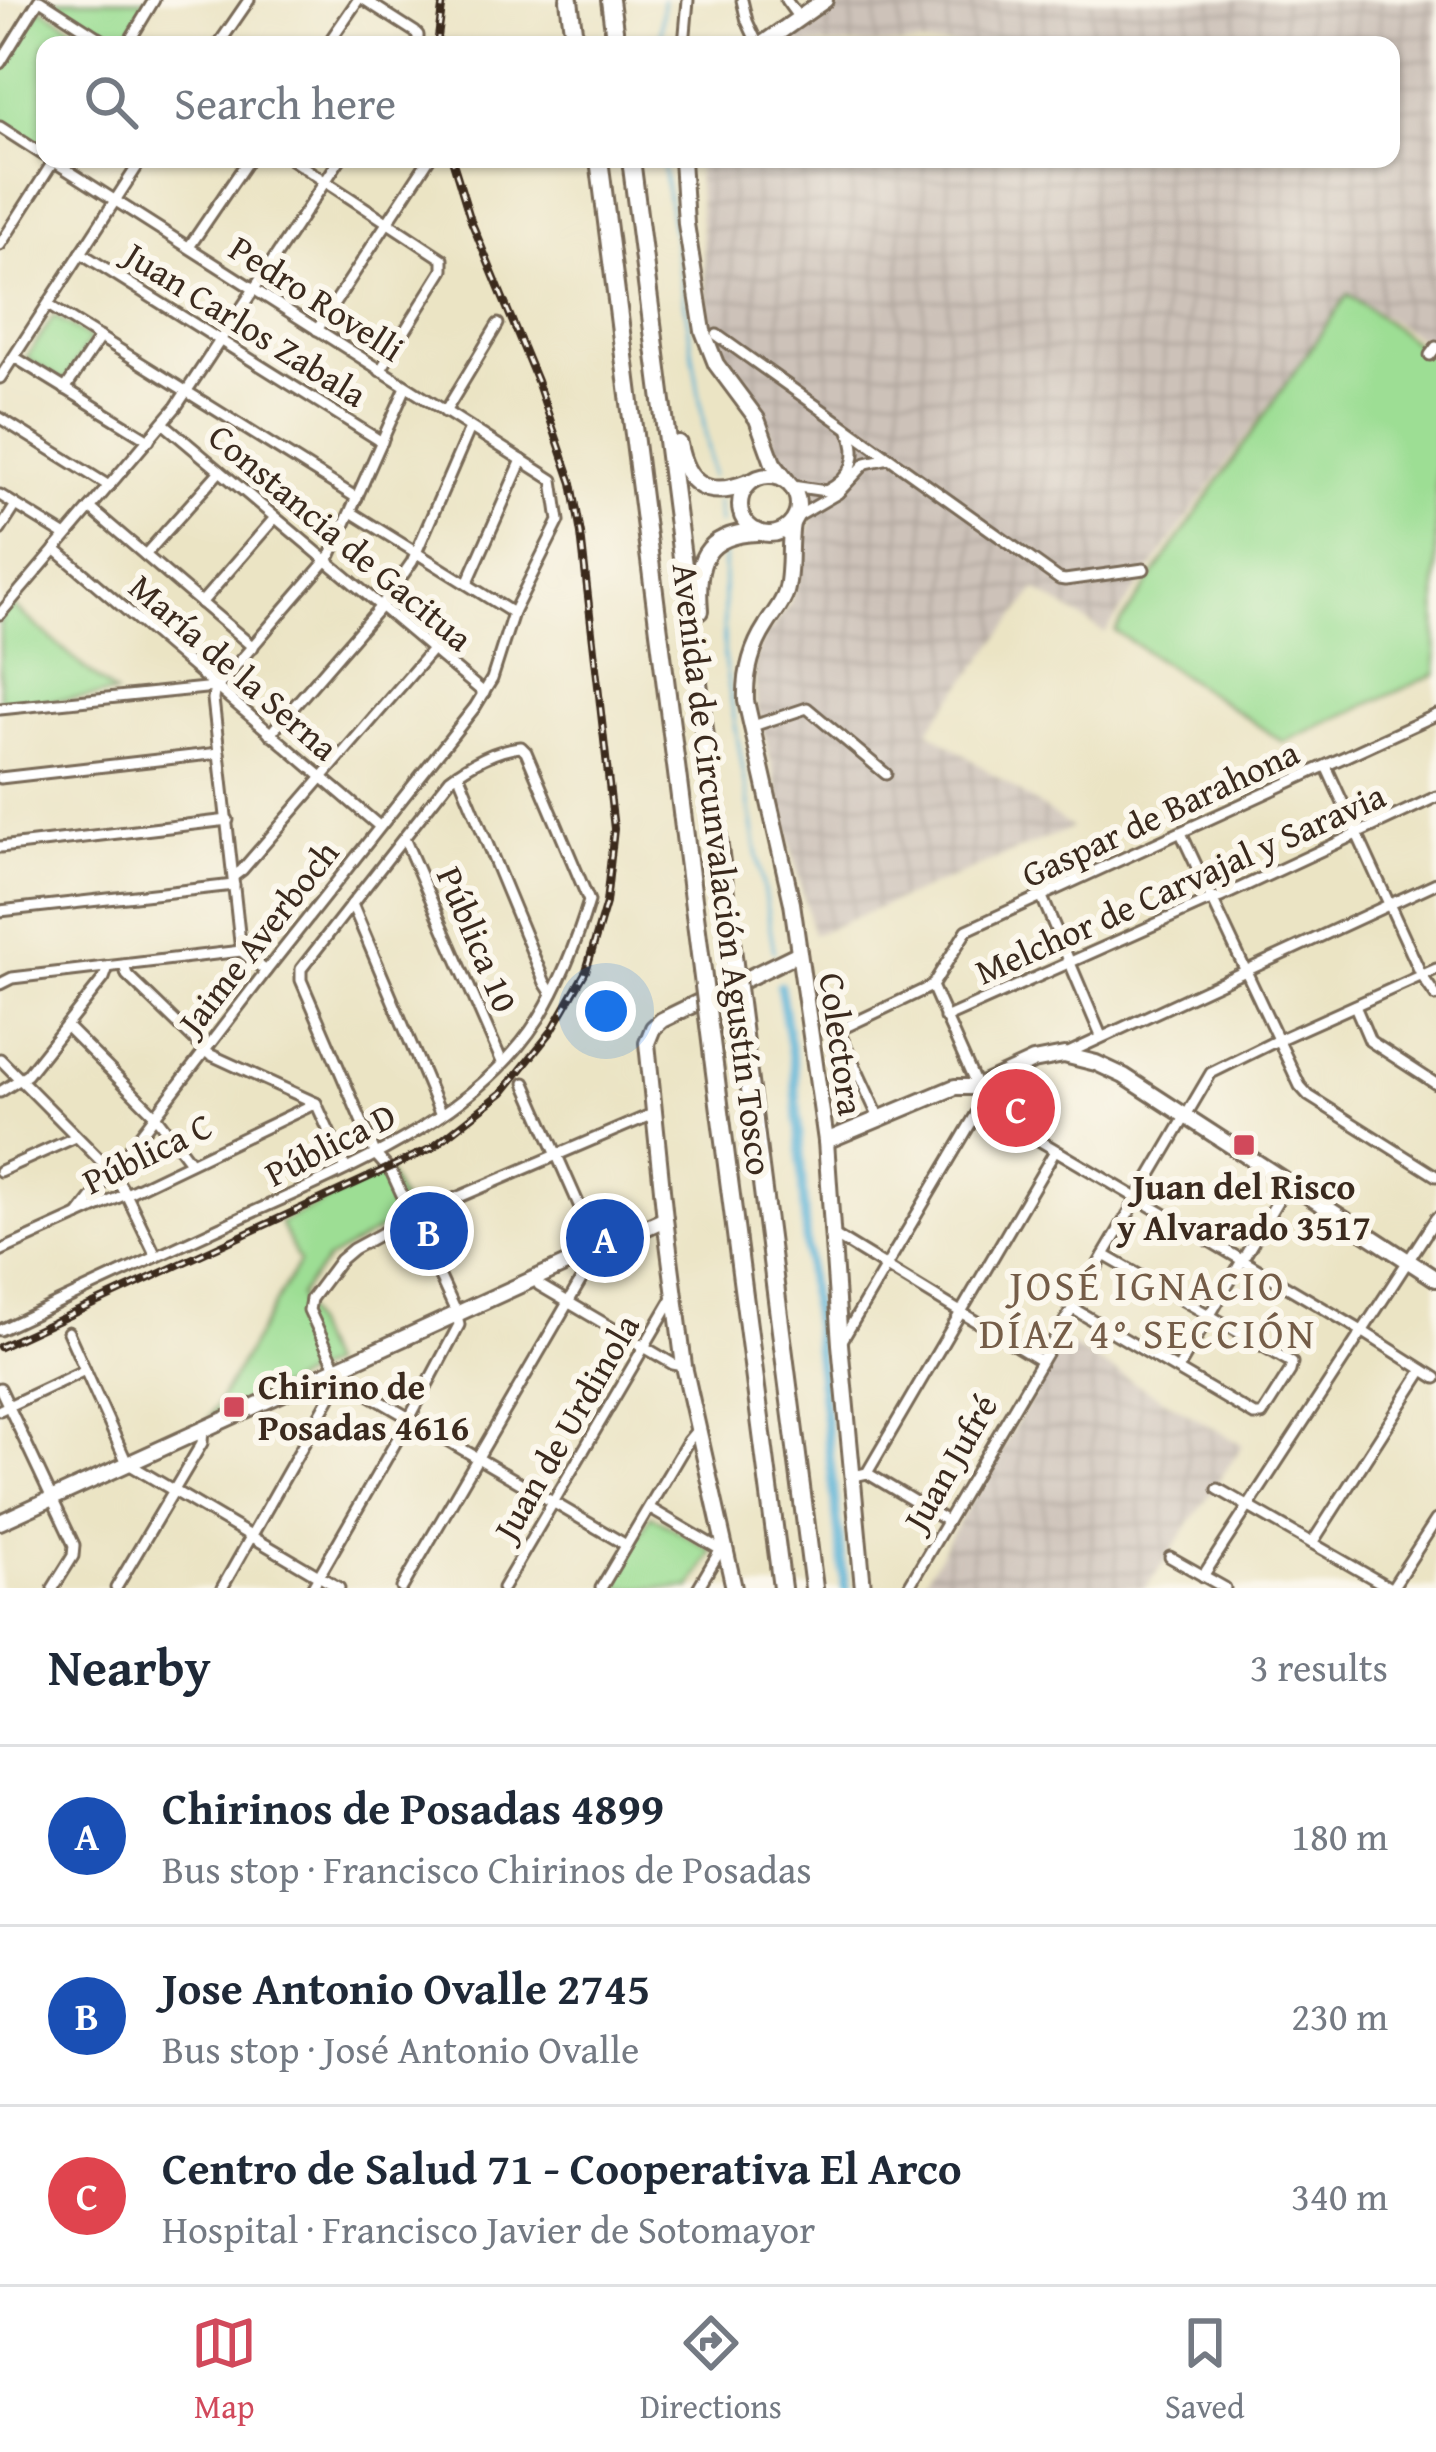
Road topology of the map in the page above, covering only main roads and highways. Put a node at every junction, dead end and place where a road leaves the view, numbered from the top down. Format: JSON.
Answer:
{"nodes":[{"id":1,"x":574,"y":0,"type":"edge"},
{"id":2,"x":615,"y":0,"type":"edge"},
{"id":3,"x":825,"y":0,"type":"edge"},
{"id":4,"x":578,"y":36,"type":"edge"},
{"id":5,"x":618,"y":36,"type":"edge"},
{"id":6,"x":773,"y":36,"type":"edge"},
{"id":7,"x":600,"y":168,"type":"edge"},
{"id":8,"x":634,"y":168,"type":"edge"},
{"id":9,"x":636,"y":168,"type":"edge"},
{"id":10,"x":683,"y":168,"type":"edge"},
{"id":11,"x":764,"y":437,"type":"junction"},
{"id":12,"x":750,"y":482,"type":"junction"},
{"id":13,"x":789,"y":484,"type":"junction"},
{"id":14,"x":794,"y":520,"type":"junction"},
{"id":15,"x":758,"y":532,"type":"junction"},
{"id":16,"x":788,"y":571,"type":"junction"},
{"id":17,"x":706,"y":743,"type":"junction"},
{"id":18,"x":799,"y":952,"type":"junction"},
{"id":19,"x":826,"y":1141,"type":"junction"},
{"id":20,"x":665,"y":1219,"type":"junction"},
{"id":21,"x":1436,"y":1279,"type":"edge"},
{"id":22,"x":0,"y":1522,"type":"edge"},
{"id":23,"x":734,"y":1588,"type":"edge"},
{"id":24,"x":782,"y":1588,"type":"edge"},
{"id":25,"x":814,"y":1588,"type":"edge"},
{"id":26,"x":863,"y":1588,"type":"edge"}],
"edges":[{"from":1,"to":4,"type":"highway"},
{"from":2,"to":5,"type":"highway"},
{"from":3,"to":6,"type":"main road"},
{"from":7,"to":24,"type":"highway","name":"Avenida de Circunvalación Agustín Tosco","bridge":true},
{"from":8,"to":17,"type":"highway","name":"Avenida de Circunvalación Agustín Tosco"},
{"from":9,"to":12,"type":"highway"},
{"from":10,"to":11,"type":"main road"},
{"from":11,"to":12,"type":"main road"},
{"from":11,"to":13,"type":"main road"},
{"from":12,"to":13,"type":"main road"},
{"from":12,"to":15,"type":"main road"},
{"from":13,"to":14,"type":"main road"},
{"from":14,"to":15,"type":"main road"},
{"from":14,"to":16,"type":"main road"},
{"from":15,"to":16,"type":"main road"},
{"from":15,"to":17,"type":"highway"},
{"from":16,"to":18,"type":"main road"},
{"from":17,"to":25,"type":"highway","name":"Avenida de Circunvalación Agustín Tosco","bridge":true},
{"from":18,"to":19,"type":"main road","name":"Colectora"},
{"from":18,"to":20,"type":"main road","name":"Colectora"},
{"from":19,"to":21,"type":"main road"},
{"from":19,"to":26,"type":"main road","name":"Colectora"},
{"from":20,"to":22,"type":"main road"},
{"from":20,"to":23,"type":"main road","name":"Colectora"}]}
